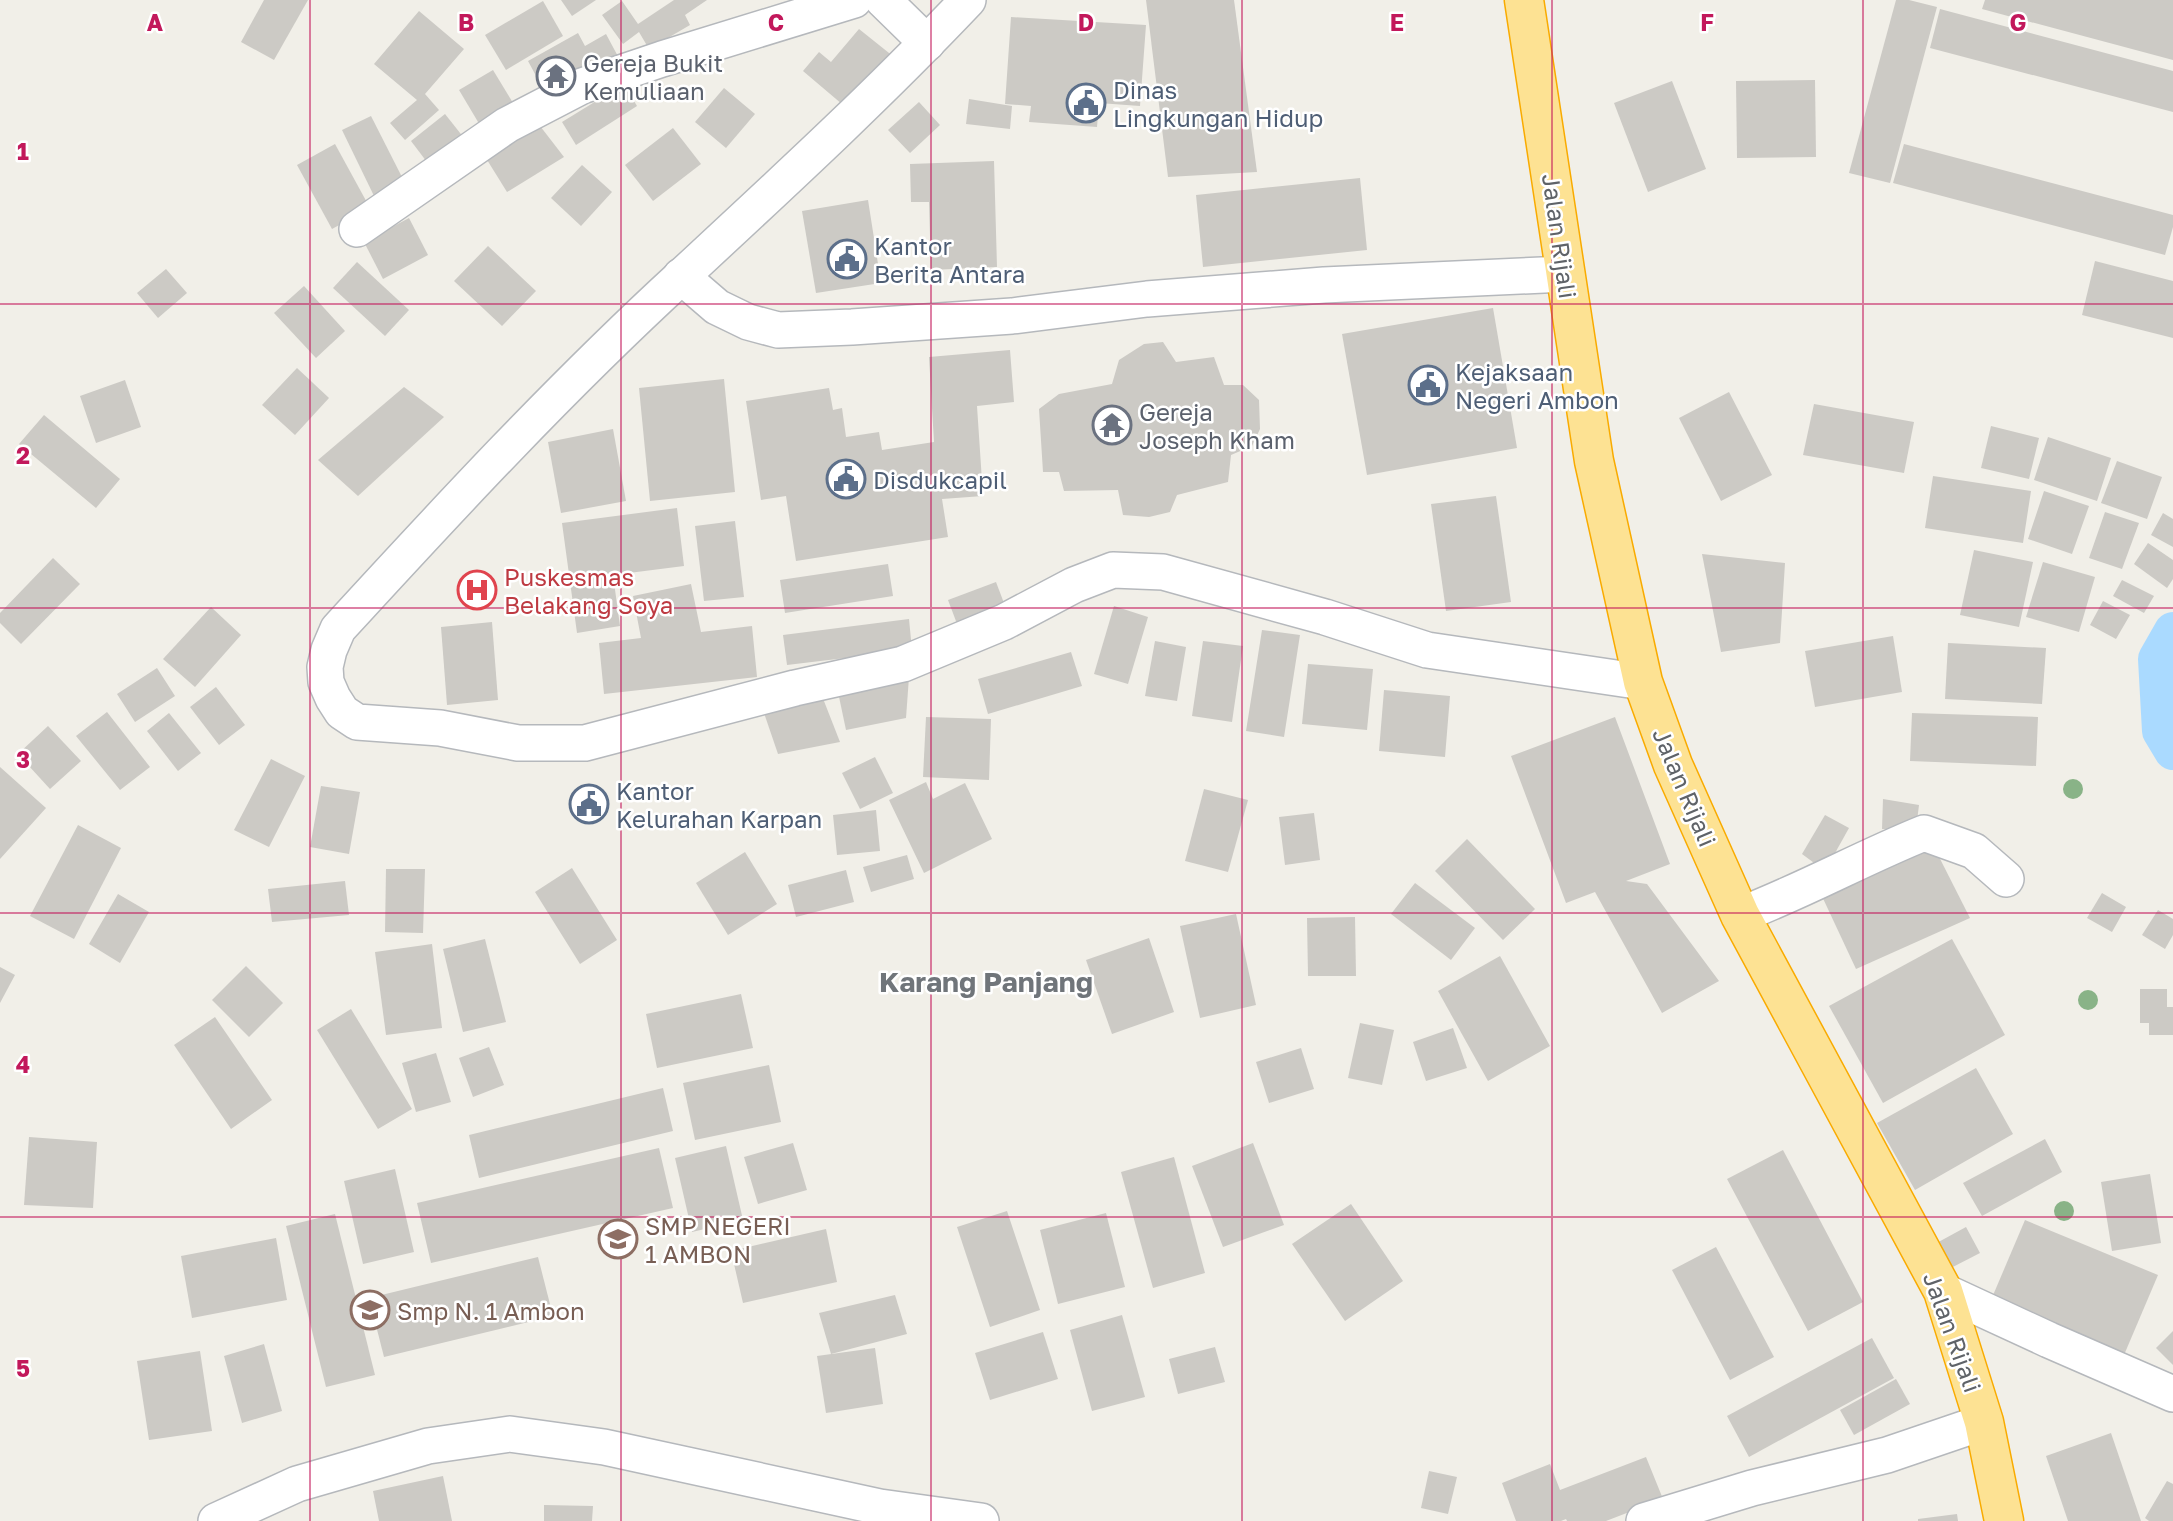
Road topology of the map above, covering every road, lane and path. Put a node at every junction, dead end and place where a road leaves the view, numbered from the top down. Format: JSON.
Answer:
{"nodes":[{"id":1,"x":853,"y":0,"type":"edge"},
{"id":2,"x":883,"y":0,"type":"edge"},
{"id":3,"x":968,"y":0,"type":"edge"},
{"id":4,"x":1524,"y":0,"type":"edge"},
{"id":5,"x":927,"y":43,"type":"junction"},
{"id":6,"x":357,"y":229,"type":"dead end"},
{"id":7,"x":1565,"y":274,"type":"junction"},
{"id":8,"x":681,"y":276,"type":"junction"},
{"id":9,"x":1643,"y":682,"type":"junction"},
{"id":10,"x":2006,"y":879,"type":"dead end"},
{"id":11,"x":1740,"y":915,"type":"junction"},
{"id":12,"x":1943,"y":1291,"type":"junction"},
{"id":13,"x":2173,"y":1394,"type":"edge"},
{"id":14,"x":1984,"y":1422,"type":"junction"},
{"id":15,"x":216,"y":1521,"type":"edge"},
{"id":16,"x":981,"y":1521,"type":"edge"},
{"id":17,"x":1644,"y":1521,"type":"edge"},
{"id":18,"x":2004,"y":1521,"type":"edge"}],
"edges":[{"from":1,"to":6,"type":"street"},
{"from":2,"to":5,"type":"street"},
{"from":3,"to":5,"type":"street"},
{"from":4,"to":7,"type":"highway","name":"Jalan Rijali"},
{"from":5,"to":8,"type":"street"},
{"from":7,"to":8,"type":"street"},
{"from":7,"to":9,"type":"highway","name":"Jalan Rijali"},
{"from":8,"to":9,"type":"street"},
{"from":9,"to":11,"type":"highway","name":"Jalan Rijali"},
{"from":10,"to":11,"type":"street"},
{"from":11,"to":12,"type":"highway","name":"Jalan Rijali"},
{"from":12,"to":13,"type":"street"},
{"from":12,"to":14,"type":"highway","name":"Jalan Rijali"},
{"from":14,"to":17,"type":"street"},
{"from":14,"to":18,"type":"highway","name":"Jalan Rijali"},
{"from":15,"to":16,"type":"street"}]}
